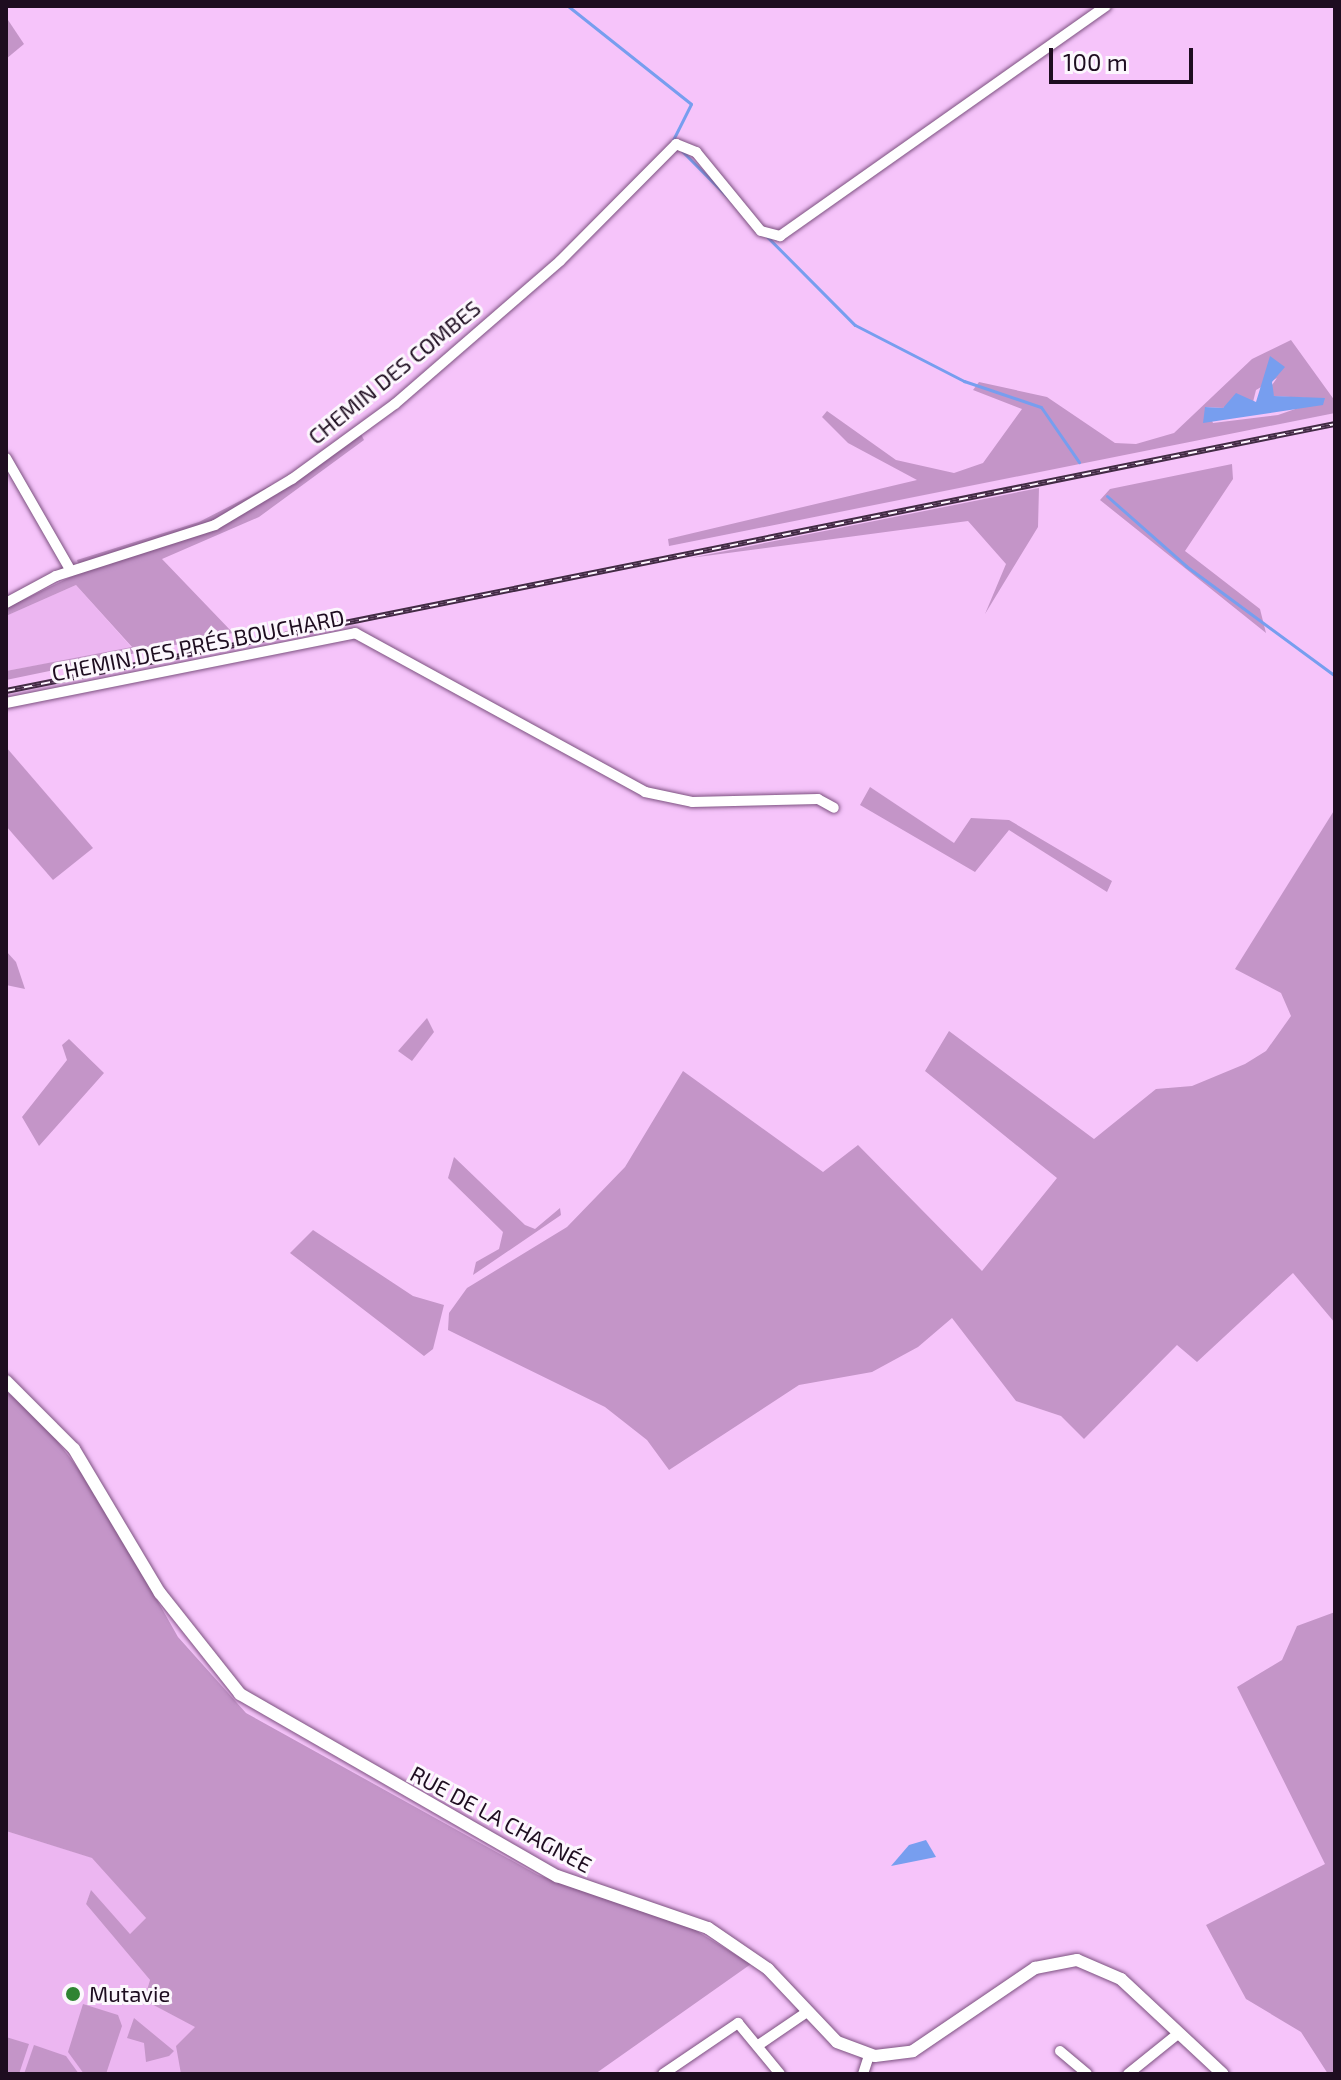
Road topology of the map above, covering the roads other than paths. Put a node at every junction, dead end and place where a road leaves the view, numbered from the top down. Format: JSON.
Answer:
{"nodes":[{"id":1,"x":1106,"y":6,"type":"edge"},
{"id":2,"x":6,"y":458,"type":"edge"},
{"id":3,"x":71,"y":571,"type":"junction"},
{"id":4,"x":6,"y":603,"type":"edge"},
{"id":5,"x":6,"y":703,"type":"edge"},
{"id":6,"x":834,"y":808,"type":"dead end"},
{"id":7,"x":6,"y":1381,"type":"edge"},
{"id":8,"x":807,"y":2012,"type":"junction"},
{"id":9,"x":1179,"y":2033,"type":"junction"},
{"id":10,"x":760,"y":2044,"type":"junction"},
{"id":11,"x":1060,"y":2051,"type":"dead end"},
{"id":12,"x":869,"y":2055,"type":"junction"},
{"id":13,"x":663,"y":2074,"type":"edge"},
{"id":14,"x":780,"y":2074,"type":"edge"},
{"id":15,"x":863,"y":2074,"type":"edge"},
{"id":16,"x":1087,"y":2074,"type":"edge"},
{"id":17,"x":1128,"y":2074,"type":"edge"},
{"id":18,"x":1223,"y":2074,"type":"edge"}],
"edges":[{"from":1,"to":3,"type":"street","name":"CHEMIN DES COMBES"},
{"from":2,"to":3,"type":"street"},
{"from":3,"to":4,"type":"street","name":"CHEMIN DES COMBES"},
{"from":5,"to":6,"type":"street","name":"CHEMIN DES PRÉS BOUCHARD"},
{"from":7,"to":8,"type":"street","name":"RUE DE LA CHAGNÉE"},
{"from":8,"to":10,"type":"street"},
{"from":8,"to":12,"type":"street","name":"RUE DE LA CHAGNÉE"},
{"from":9,"to":12,"type":"street"},
{"from":9,"to":17,"type":"street"},
{"from":9,"to":18,"type":"street"},
{"from":10,"to":13,"type":"street"},
{"from":10,"to":14,"type":"street"},
{"from":11,"to":16,"type":"street"},
{"from":12,"to":15,"type":"street"}]}
